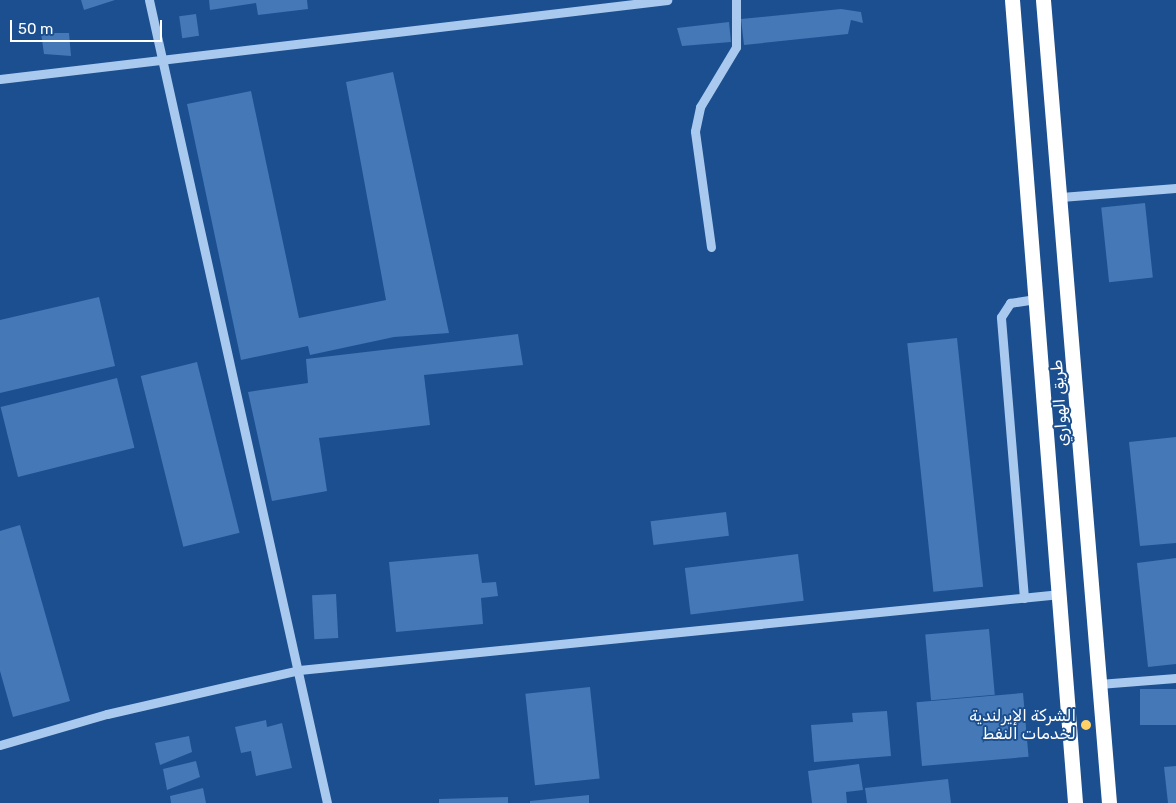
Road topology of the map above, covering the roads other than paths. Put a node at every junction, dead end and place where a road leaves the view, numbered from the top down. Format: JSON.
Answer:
{"nodes":[{"id":1,"x":149,"y":0,"type":"edge"},
{"id":2,"x":667,"y":0,"type":"edge"},
{"id":3,"x":736,"y":0,"type":"edge"},
{"id":4,"x":1012,"y":0,"type":"edge"},
{"id":5,"x":1043,"y":0,"type":"edge"},
{"id":6,"x":162,"y":60,"type":"junction"},
{"id":7,"x":0,"y":79,"type":"edge"},
{"id":8,"x":1176,"y":188,"type":"edge"},
{"id":9,"x":1061,"y":197,"type":"junction"},
{"id":10,"x":711,"y":247,"type":"dead end"},
{"id":11,"x":1036,"y":299,"type":"junction"},
{"id":12,"x":1060,"y":594,"type":"junction"},
{"id":13,"x":1024,"y":598,"type":"junction"},
{"id":14,"x":300,"y":670,"type":"junction"},
{"id":15,"x":1176,"y":678,"type":"edge"},
{"id":16,"x":1099,"y":684,"type":"junction"},
{"id":17,"x":0,"y":745,"type":"edge"},
{"id":18,"x":327,"y":803,"type":"edge"},
{"id":19,"x":1074,"y":803,"type":"edge"},
{"id":20,"x":1109,"y":803,"type":"edge"}],
"edges":[{"from":1,"to":6,"type":"street"},
{"from":2,"to":6,"type":"street"},
{"from":3,"to":10,"type":"street"},
{"from":4,"to":11,"type":"highway","name":"طريق الهواري"},
{"from":5,"to":9,"type":"highway","name":"طريق الهواري"},
{"from":6,"to":7,"type":"street"},
{"from":6,"to":14,"type":"street"},
{"from":8,"to":9,"type":"street"},
{"from":9,"to":16,"type":"highway","name":"طريق الهواري"},
{"from":11,"to":12,"type":"highway","name":"طريق الهواري"},
{"from":11,"to":13,"type":"street"},
{"from":12,"to":13,"type":"street"},
{"from":12,"to":19,"type":"highway","name":"طريق الهواري"},
{"from":13,"to":14,"type":"street"},
{"from":14,"to":17,"type":"street"},
{"from":14,"to":18,"type":"street"},
{"from":15,"to":16,"type":"street"},
{"from":16,"to":20,"type":"highway","name":"طريق الهواري"}]}
